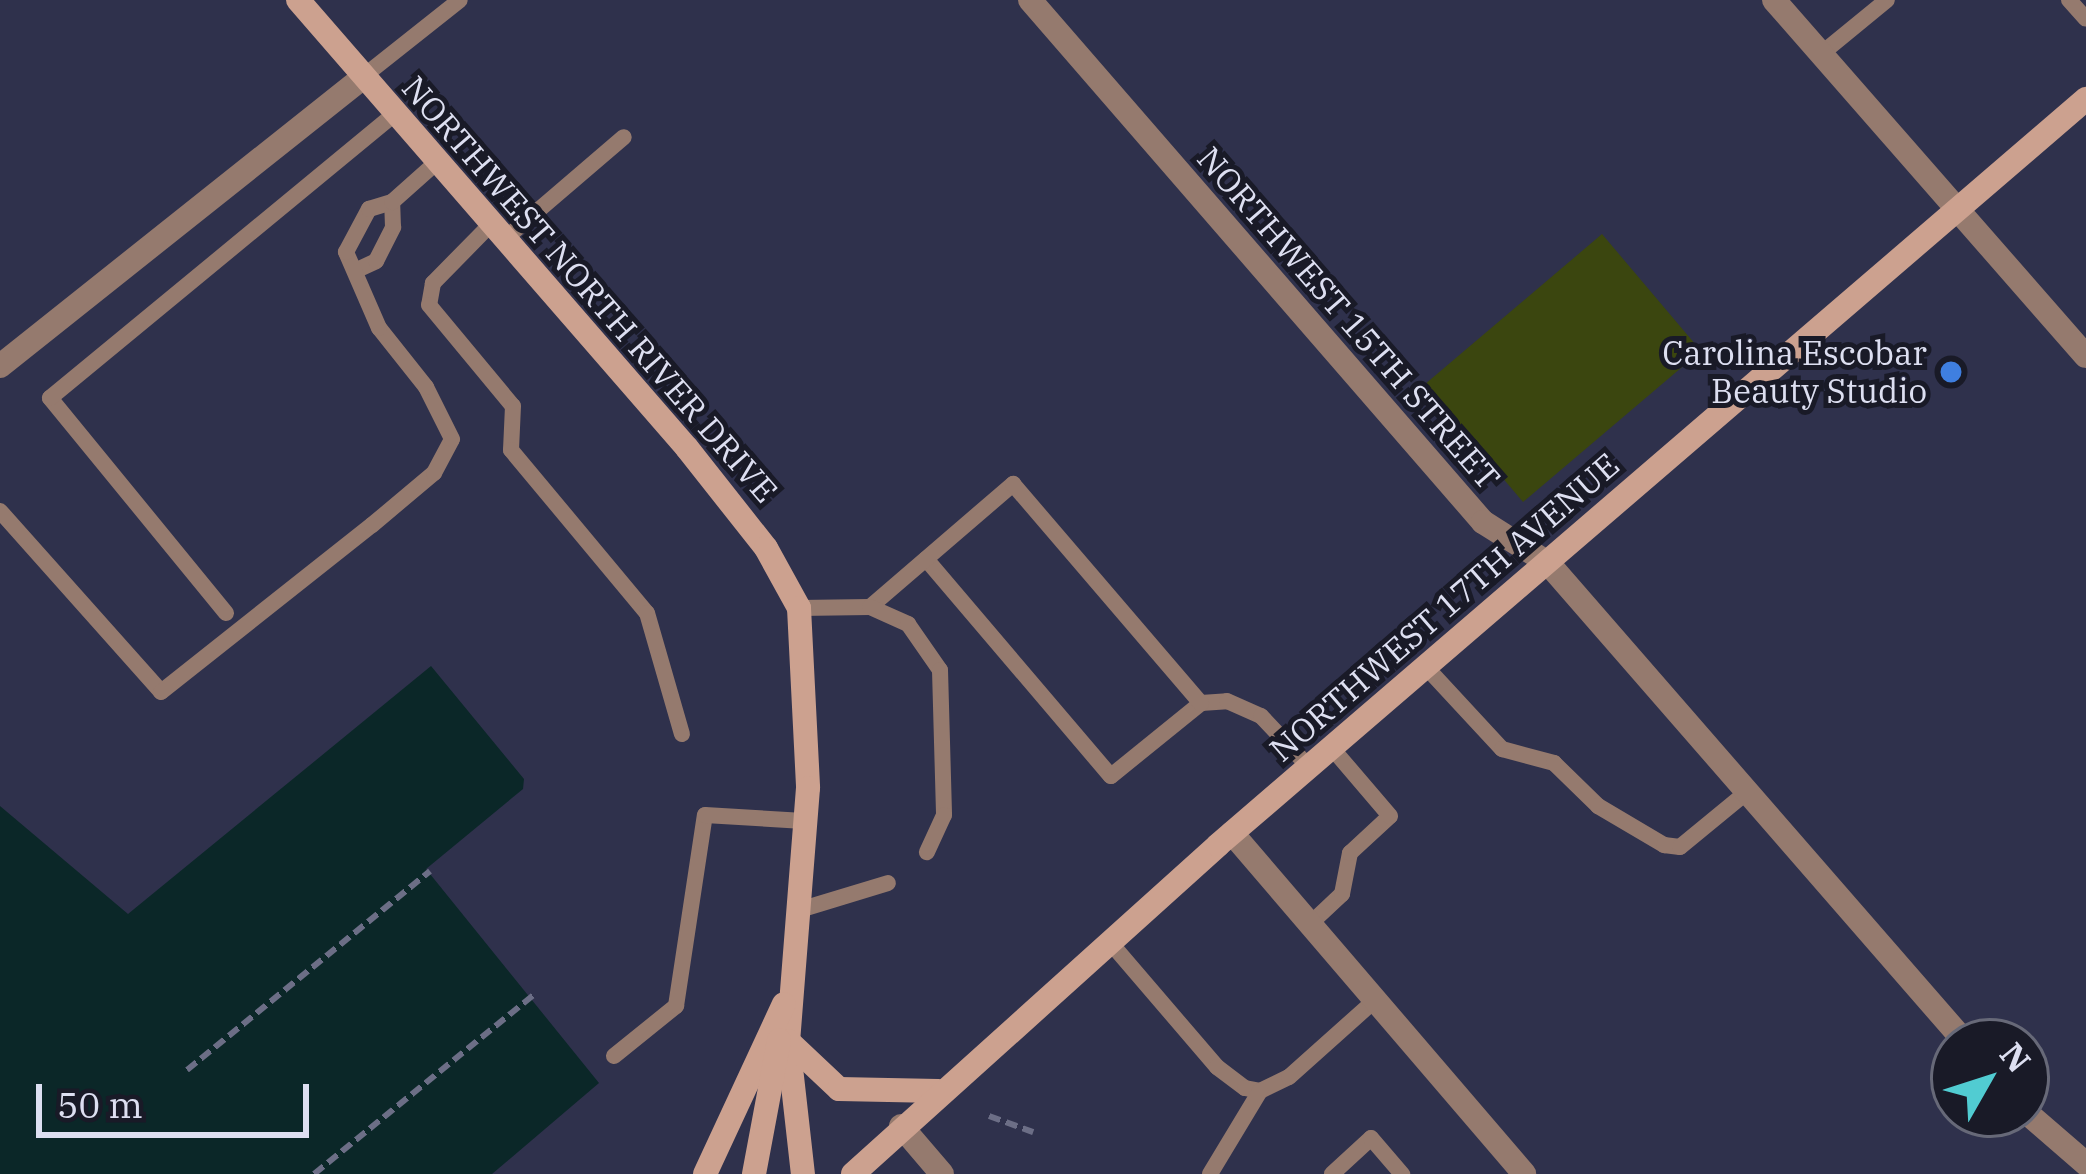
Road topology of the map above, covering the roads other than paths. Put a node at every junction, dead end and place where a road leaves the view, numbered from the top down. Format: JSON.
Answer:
{"nodes":[{"id":1,"x":298,"y":0,"type":"edge"},
{"id":2,"x":460,"y":0,"type":"edge"},
{"id":3,"x":1030,"y":0,"type":"edge"},
{"id":4,"x":1774,"y":0,"type":"edge"},
{"id":5,"x":1887,"y":0,"type":"edge"},
{"id":6,"x":2069,"y":0,"type":"edge"},
{"id":7,"x":2086,"y":19,"type":"edge"},
{"id":8,"x":1821,"y":54,"type":"junction"},
{"id":9,"x":364,"y":76,"type":"junction"},
{"id":10,"x":2086,"y":99,"type":"edge"},
{"id":11,"x":396,"y":113,"type":"junction"},
{"id":12,"x":624,"y":137,"type":"dead end"},
{"id":13,"x":438,"y":161,"type":"junction"},
{"id":14,"x":392,"y":202,"type":"junction"},
{"id":15,"x":1956,"y":209,"type":"junction"},
{"id":16,"x":500,"y":230,"type":"junction"},
{"id":17,"x":357,"y":269,"type":"junction"},
{"id":18,"x":2086,"y":356,"type":"edge"},
{"id":19,"x":0,"y":367,"type":"edge"},
{"id":20,"x":0,"y":511,"type":"edge"},
{"id":21,"x":926,"y":559,"type":"junction"},
{"id":22,"x":1548,"y":563,"type":"junction"},
{"id":23,"x":870,"y":607,"type":"junction"},
{"id":24,"x":799,"y":608,"type":"junction"},
{"id":25,"x":226,"y":613,"type":"dead end"},
{"id":26,"x":1426,"y":667,"type":"junction"},
{"id":27,"x":1202,"y":703,"type":"junction"},
{"id":28,"x":682,"y":734,"type":"dead end"},
{"id":29,"x":1332,"y":748,"type":"junction"},
{"id":30,"x":1309,"y":767,"type":"junction"},
{"id":31,"x":1747,"y":792,"type":"junction"},
{"id":32,"x":805,"y":821,"type":"junction"},
{"id":33,"x":1232,"y":833,"type":"junction"},
{"id":34,"x":927,"y":852,"type":"dead end"},
{"id":35,"x":888,"y":883,"type":"dead end"},
{"id":36,"x":796,"y":911,"type":"junction"},
{"id":37,"x":1310,"y":924,"type":"junction"},
{"id":38,"x":1109,"y":941,"type":"junction"},
{"id":39,"x":788,"y":997,"type":"junction"},
{"id":40,"x":1376,"y":1000,"type":"junction"},
{"id":41,"x":1944,"y":1018,"type":"edge"},
{"id":42,"x":788,"y":1041,"type":"junction"},
{"id":43,"x":614,"y":1056,"type":"dead end"},
{"id":44,"x":938,"y":1091,"type":"junction"},
{"id":45,"x":1260,"y":1091,"type":"junction"},
{"id":46,"x":901,"y":1126,"type":"junction"},
{"id":47,"x":2050,"y":1132,"type":"edge"},
{"id":48,"x":2086,"y":1163,"type":"edge"},
{"id":49,"x":705,"y":1174,"type":"edge"},
{"id":50,"x":754,"y":1174,"type":"edge"},
{"id":51,"x":802,"y":1174,"type":"edge"},
{"id":52,"x":853,"y":1174,"type":"edge"},
{"id":53,"x":942,"y":1174,"type":"edge"},
{"id":54,"x":1210,"y":1174,"type":"edge"},
{"id":55,"x":1331,"y":1174,"type":"edge"},
{"id":56,"x":1402,"y":1174,"type":"edge"},
{"id":57,"x":1524,"y":1174,"type":"edge"}],
"edges":[{"from":1,"to":9,"type":"main road","name":"NORTHWEST NORTH RIVER DRIVE"},
{"from":2,"to":9,"type":"lane"},
{"from":3,"to":22,"type":"street","name":"NORTHWEST 15TH STREET"},
{"from":4,"to":8,"type":"street"},
{"from":5,"to":8,"type":"lane"},
{"from":6,"to":7,"type":"lane"},
{"from":8,"to":15,"type":"street"},
{"from":9,"to":11,"type":"main road","name":"NORTHWEST NORTH RIVER DRIVE"},
{"from":9,"to":19,"type":"street"},
{"from":10,"to":15,"type":"main road","name":"NORTHWEST 17TH AVENUE"},
{"from":11,"to":13,"type":"main road","name":"NORTHWEST NORTH RIVER DRIVE"},
{"from":11,"to":25,"type":"lane"},
{"from":12,"to":16,"type":"lane"},
{"from":13,"to":14,"type":"lane"},
{"from":13,"to":16,"type":"main road","name":"NORTHWEST NORTH RIVER DRIVE"},
{"from":14,"to":17,"type":"lane"},
{"from":14,"to":17,"type":"lane"},
{"from":15,"to":18,"type":"street"},
{"from":15,"to":22,"type":"main road","name":"NORTHWEST 17TH AVENUE"},
{"from":16,"to":24,"type":"main road","name":"NORTHWEST NORTH RIVER DRIVE"},
{"from":16,"to":28,"type":"lane"},
{"from":17,"to":20,"type":"lane"},
{"from":21,"to":23,"type":"lane"},
{"from":21,"to":27,"type":"lane"},
{"from":21,"to":27,"type":"lane"},
{"from":22,"to":26,"type":"main road","name":"NORTHWEST 17TH AVENUE"},
{"from":22,"to":31,"type":"street","name":"NORTHWEST 15TH STREET"},
{"from":23,"to":24,"type":"lane"},
{"from":23,"to":34,"type":"lane"},
{"from":24,"to":32,"type":"main road","name":"NORTHWEST NORTH RIVER DRIVE"},
{"from":26,"to":29,"type":"main road","name":"NORTHWEST 17TH AVENUE"},
{"from":26,"to":31,"type":"lane"},
{"from":27,"to":30,"type":"lane"},
{"from":29,"to":30,"type":"main road","name":"NORTHWEST 17TH AVENUE"},
{"from":29,"to":37,"type":"lane"},
{"from":30,"to":33,"type":"main road","name":"NORTHWEST 17TH AVENUE"},
{"from":31,"to":41,"type":"street","name":"NORTHWEST 15TH STREET"},
{"from":32,"to":36,"type":"main road","name":"NORTHWEST NORTH RIVER DRIVE"},
{"from":32,"to":43,"type":"lane"},
{"from":33,"to":37,"type":"street"},
{"from":33,"to":38,"type":"main road","name":"NORTHWEST 17TH AVENUE"},
{"from":35,"to":36,"type":"lane"},
{"from":36,"to":39,"type":"main road","name":"NORTHWEST NORTH RIVER DRIVE"},
{"from":37,"to":40,"type":"street"},
{"from":38,"to":44,"type":"main road","name":"NORTHWEST 17TH AVENUE"},
{"from":38,"to":45,"type":"lane"},
{"from":39,"to":42,"type":"main road","name":"NORTHWEST NORTH RIVER DRIVE"},
{"from":39,"to":49,"type":"main road"},
{"from":39,"to":50,"type":"main road","name":"NORTHWEST NORTH RIVER DRIVE"},
{"from":40,"to":45,"type":"lane"},
{"from":40,"to":57,"type":"street"},
{"from":42,"to":44,"type":"main road"},
{"from":42,"to":51,"type":"main road","name":"NORTHWEST NORTH RIVER DRIVE"},
{"from":44,"to":46,"type":"main road","name":"NORTHWEST 17TH AVENUE"},
{"from":45,"to":54,"type":"lane"},
{"from":46,"to":52,"type":"main road","name":"NORTHWEST 17TH AVENUE"},
{"from":46,"to":53,"type":"street"},
{"from":47,"to":48,"type":"street"},
{"from":55,"to":56,"type":"lane"}]}
